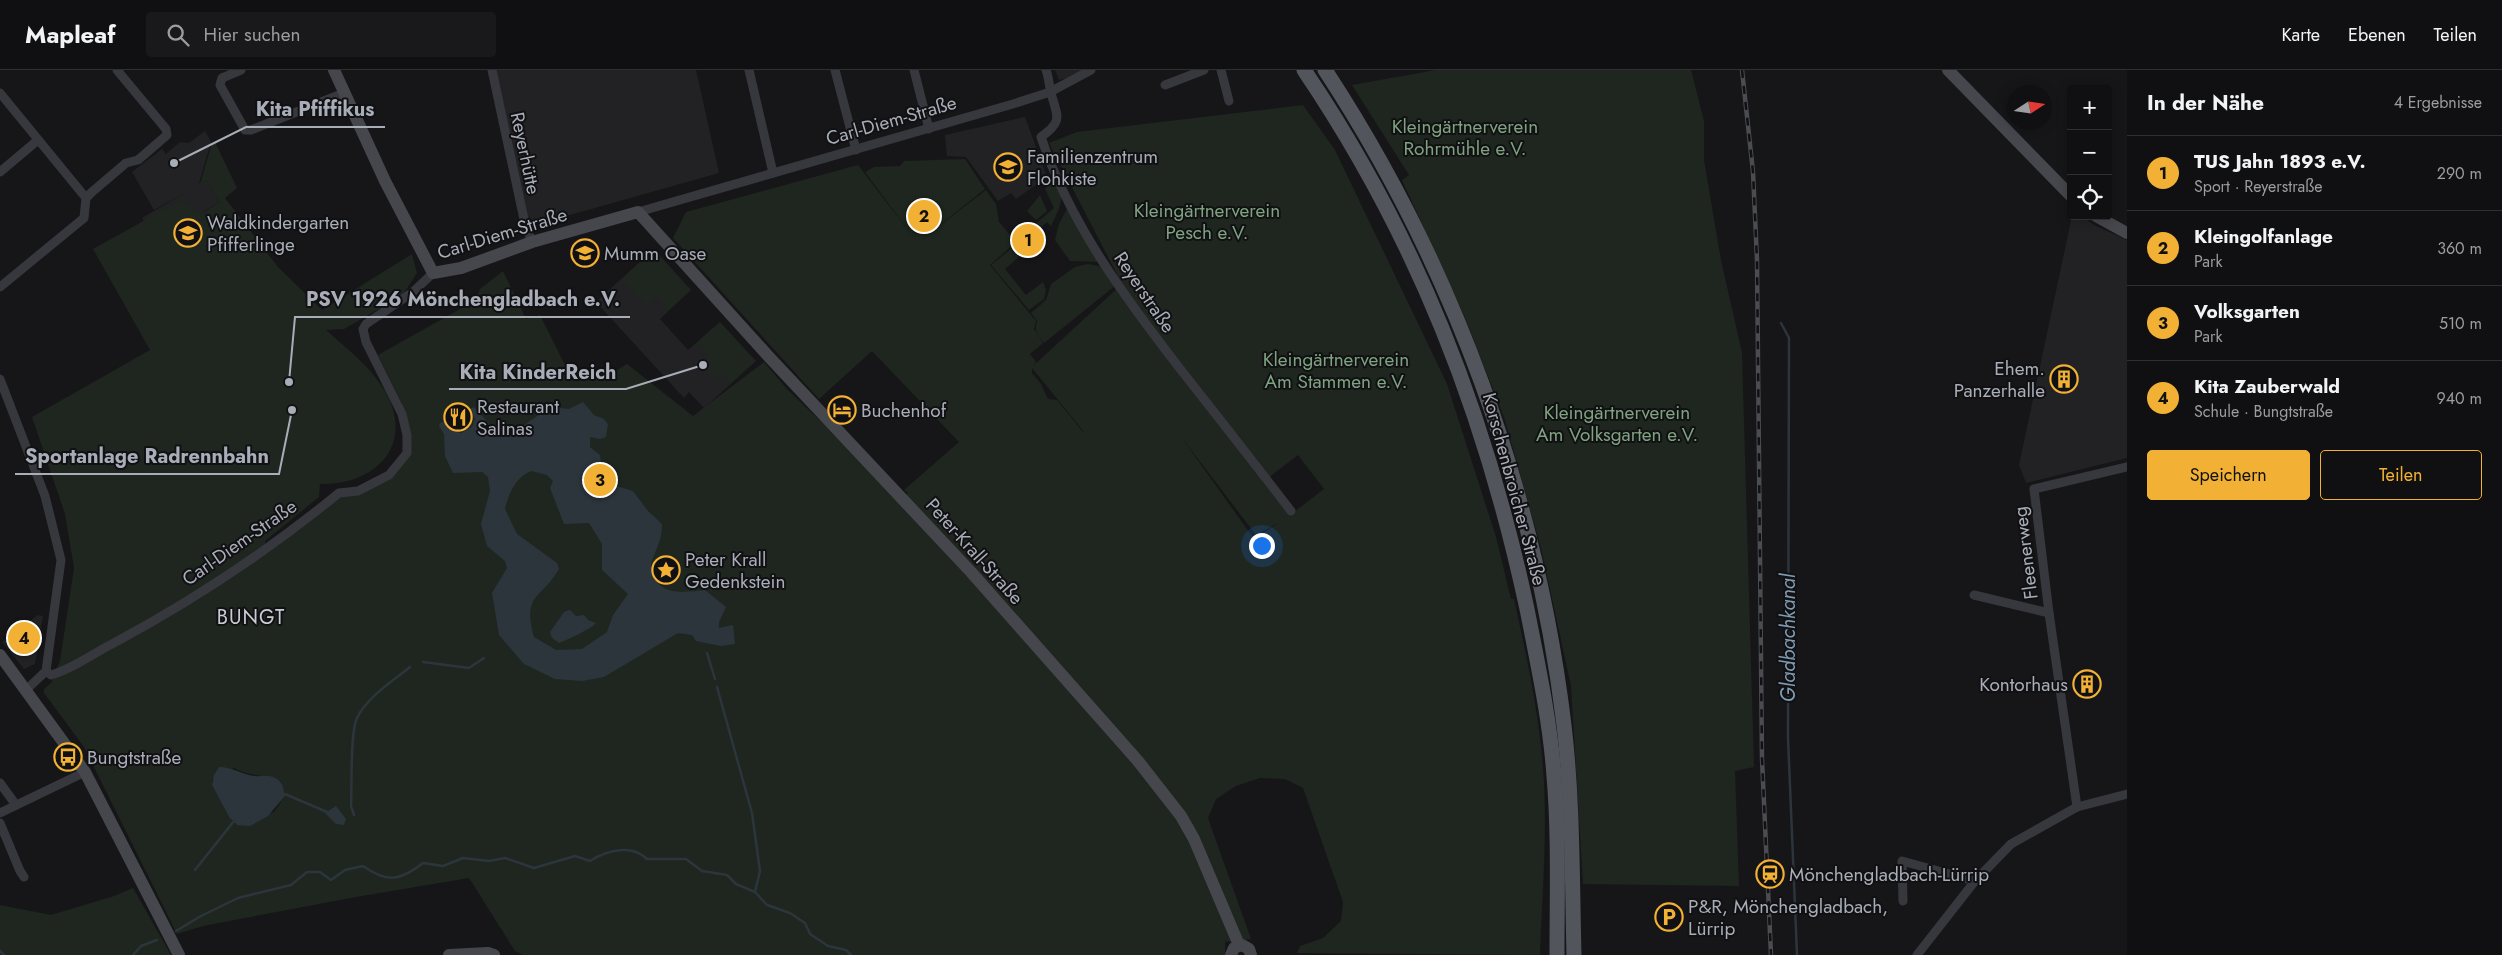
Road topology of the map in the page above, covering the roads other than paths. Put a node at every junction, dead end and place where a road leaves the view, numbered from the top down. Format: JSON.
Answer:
{"nodes":[{"id":1,"x":117,"y":70,"type":"edge"},
{"id":2,"x":240,"y":70,"type":"edge"},
{"id":3,"x":334,"y":70,"type":"edge"},
{"id":4,"x":492,"y":70,"type":"edge"},
{"id":5,"x":749,"y":70,"type":"edge"},
{"id":6,"x":835,"y":70,"type":"edge"},
{"id":7,"x":914,"y":70,"type":"edge"},
{"id":8,"x":1046,"y":70,"type":"edge"},
{"id":9,"x":1092,"y":70,"type":"edge"},
{"id":10,"x":1204,"y":70,"type":"edge"},
{"id":11,"x":1221,"y":70,"type":"edge"},
{"id":12,"x":1304,"y":70,"type":"edge"},
{"id":13,"x":1325,"y":70,"type":"edge"},
{"id":14,"x":1948,"y":70,"type":"edge"},
{"id":15,"x":1165,"y":85,"type":"dead end"},
{"id":16,"x":1050,"y":92,"type":"junction"},
{"id":17,"x":0,"y":93,"type":"edge"},
{"id":18,"x":344,"y":93,"type":"junction"},
{"id":19,"x":1229,"y":101,"type":"dead end"},
{"id":20,"x":929,"y":129,"type":"junction"},
{"id":21,"x":38,"y":140,"type":"junction"},
{"id":22,"x":856,"y":150,"type":"junction"},
{"id":23,"x":0,"y":172,"type":"edge"},
{"id":24,"x":773,"y":173,"type":"junction"},
{"id":25,"x":2067,"y":192,"type":"edge"},
{"id":26,"x":86,"y":198,"type":"junction"},
{"id":27,"x":638,"y":212,"type":"junction"},
{"id":28,"x":2103,"y":220,"type":"edge"},
{"id":29,"x":2127,"y":233,"type":"edge"},
{"id":30,"x":532,"y":242,"type":"junction"},
{"id":31,"x":433,"y":273,"type":"junction"},
{"id":32,"x":0,"y":287,"type":"edge"},
{"id":33,"x":0,"y":380,"type":"edge"},
{"id":34,"x":2127,"y":467,"type":"edge"},
{"id":35,"x":1291,"y":511,"type":"dead end"},
{"id":36,"x":1974,"y":595,"type":"dead end"},
{"id":37,"x":2049,"y":613,"type":"junction"},
{"id":38,"x":0,"y":655,"type":"edge"},
{"id":39,"x":46,"y":671,"type":"junction"},
{"id":40,"x":26,"y":690,"type":"junction"},
{"id":41,"x":85,"y":772,"type":"junction"},
{"id":42,"x":0,"y":783,"type":"edge"},
{"id":43,"x":2127,"y":794,"type":"edge"},
{"id":44,"x":16,"y":805,"type":"junction"},
{"id":45,"x":2077,"y":807,"type":"junction"},
{"id":46,"x":0,"y":814,"type":"edge"},
{"id":47,"x":0,"y":823,"type":"edge"},
{"id":48,"x":24,"y":877,"type":"dead end"},
{"id":49,"x":1976,"y":881,"type":"junction"},
{"id":50,"x":1902,"y":901,"type":"dead end"},
{"id":51,"x":1235,"y":950,"type":"edge"},
{"id":52,"x":179,"y":955,"type":"edge"},
{"id":53,"x":449,"y":955,"type":"edge"},
{"id":54,"x":494,"y":955,"type":"edge"},
{"id":55,"x":1251,"y":955,"type":"edge"},
{"id":56,"x":1557,"y":955,"type":"edge"},
{"id":57,"x":1574,"y":955,"type":"edge"},
{"id":58,"x":1917,"y":955,"type":"edge"}],
"edges":[{"from":1,"to":26,"type":"street"},
{"from":2,"to":18,"type":"street"},
{"from":3,"to":18,"type":"street"},
{"from":4,"to":30,"type":"street","name":"Reyerhütte"},
{"from":5,"to":24,"type":"street"},
{"from":6,"to":22,"type":"street"},
{"from":7,"to":20,"type":"street"},
{"from":8,"to":16,"type":"street","name":"Reyerstraße"},
{"from":9,"to":16,"type":"street","name":"Carl-Diem-Straße"},
{"from":10,"to":15,"type":"street"},
{"from":11,"to":19,"type":"street"},
{"from":12,"to":56,"type":"main road","name":"Korschenbroicher Straße"},
{"from":13,"to":57,"type":"main road","name":"Korschenbroicher Straße"},
{"from":14,"to":25,"type":"street"},
{"from":16,"to":20,"type":"street","name":"Carl-Diem-Straße"},
{"from":16,"to":35,"type":"street","name":"Reyerstraße"},
{"from":17,"to":21,"type":"street"},
{"from":18,"to":31,"type":"street"},
{"from":20,"to":22,"type":"street","name":"Carl-Diem-Straße"},
{"from":21,"to":23,"type":"street"},
{"from":21,"to":26,"type":"street"},
{"from":22,"to":24,"type":"street","name":"Carl-Diem-Straße"},
{"from":24,"to":27,"type":"street","name":"Carl-Diem-Straße"},
{"from":26,"to":32,"type":"street"},
{"from":27,"to":30,"type":"street","name":"Carl-Diem-Straße"},
{"from":27,"to":51,"type":"street","name":"Peter-Krall-Straße"},
{"from":28,"to":29,"type":"street"},
{"from":30,"to":31,"type":"street","name":"Carl-Diem-Straße"},
{"from":31,"to":39,"type":"street","name":"Carl-Diem-Straße"},
{"from":33,"to":39,"type":"street"},
{"from":34,"to":37,"type":"street","name":"Fleenerweg"},
{"from":36,"to":37,"type":"street","name":"Fleenerweg"},
{"from":37,"to":45,"type":"street","name":"Fleenerweg"},
{"from":38,"to":40,"type":"street"},
{"from":39,"to":40,"type":"street"},
{"from":40,"to":41,"type":"street"},
{"from":41,"to":44,"type":"street"},
{"from":41,"to":52,"type":"street"},
{"from":42,"to":44,"type":"street"},
{"from":43,"to":45,"type":"street"},
{"from":44,"to":46,"type":"street"},
{"from":45,"to":49,"type":"street"},
{"from":47,"to":48,"type":"street"},
{"from":49,"to":50,"type":"street"},
{"from":49,"to":58,"type":"street"},
{"from":51,"to":55,"type":"street"},
{"from":53,"to":54,"type":"street"}]}
